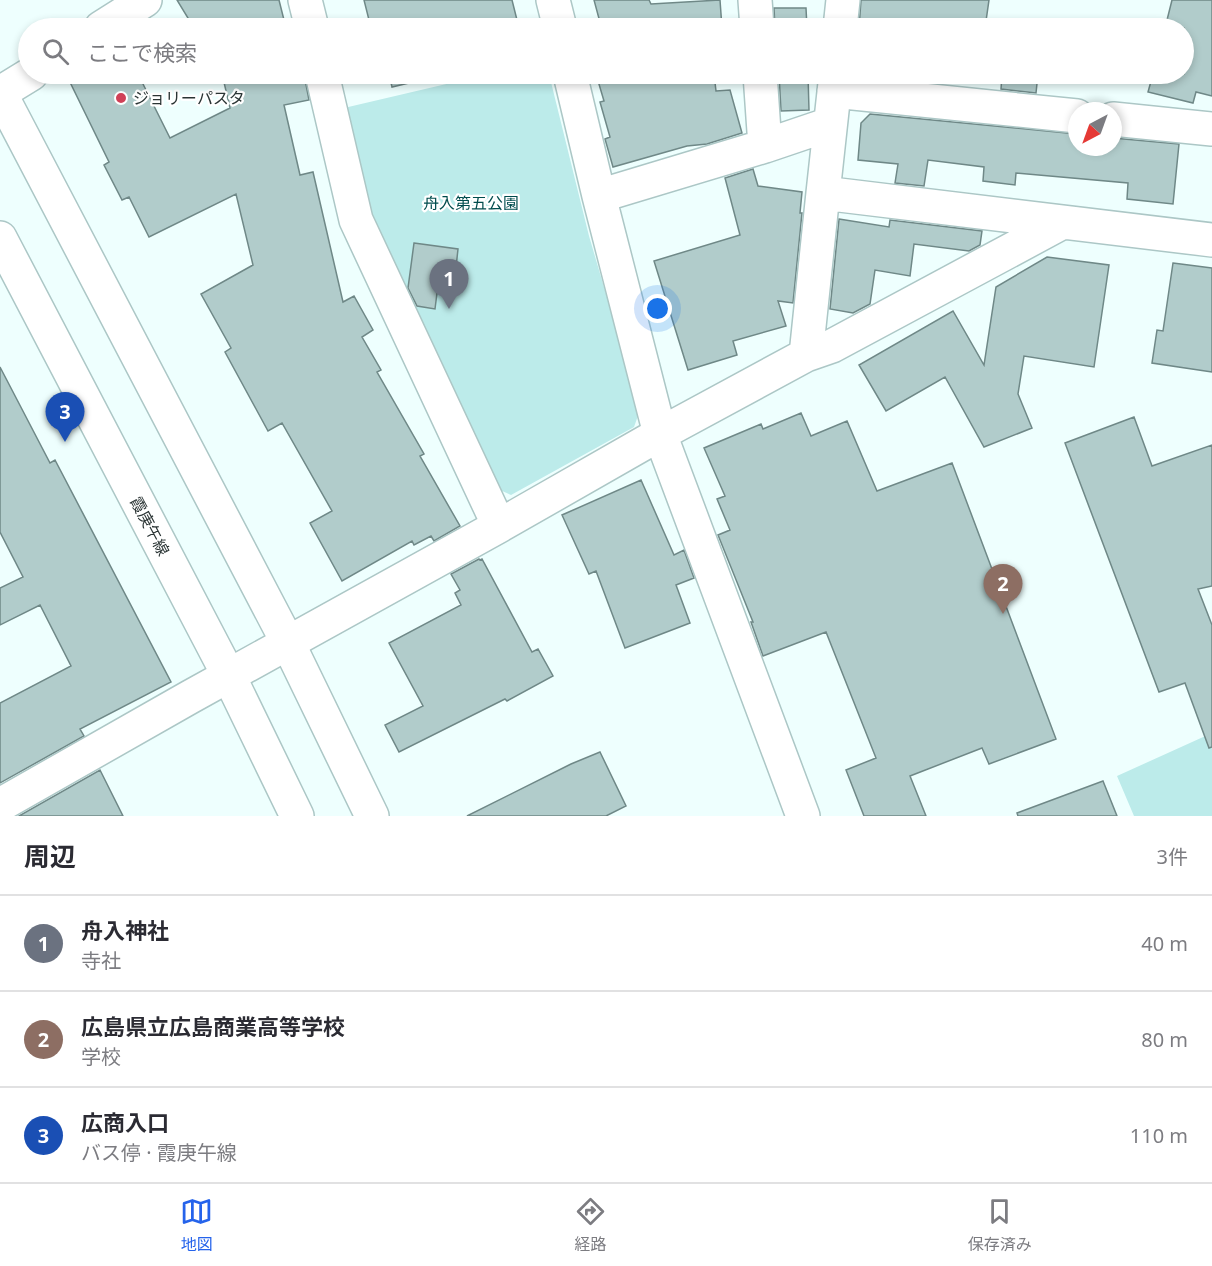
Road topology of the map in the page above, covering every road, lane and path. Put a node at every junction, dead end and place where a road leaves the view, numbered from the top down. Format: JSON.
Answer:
{"nodes":[{"id":1,"x":145,"y":0,"type":"edge"},
{"id":2,"x":305,"y":0,"type":"edge"},
{"id":3,"x":553,"y":0,"type":"edge"},
{"id":4,"x":755,"y":0,"type":"edge"},
{"id":5,"x":843,"y":0,"type":"edge"},
{"id":6,"x":117,"y":18,"type":"edge"},
{"id":7,"x":310,"y":18,"type":"edge"},
{"id":8,"x":558,"y":18,"type":"edge"},
{"id":9,"x":756,"y":18,"type":"edge"},
{"id":10,"x":841,"y":18,"type":"edge"},
{"id":11,"x":18,"y":82,"type":"edge"},
{"id":12,"x":324,"y":84,"type":"edge"},
{"id":13,"x":572,"y":84,"type":"edge"},
{"id":14,"x":761,"y":84,"type":"edge"},
{"id":15,"x":835,"y":84,"type":"edge"},
{"id":16,"x":849,"y":84,"type":"edge"},
{"id":17,"x":0,"y":93,"type":"edge"},
{"id":18,"x":1068,"y":115,"type":"edge"},
{"id":19,"x":1122,"y":121,"type":"edge"},
{"id":20,"x":830,"y":124,"type":"junction"},
{"id":21,"x":1212,"y":129,"type":"edge"},
{"id":22,"x":765,"y":146,"type":"junction"},
{"id":23,"x":823,"y":193,"type":"junction"},
{"id":24,"x":599,"y":196,"type":"junction"},
{"id":25,"x":1063,"y":222,"type":"junction"},
{"id":26,"x":0,"y":238,"type":"edge"},
{"id":27,"x":1212,"y":240,"type":"edge"},
{"id":28,"x":806,"y":355,"type":"junction"},
{"id":29,"x":660,"y":434,"type":"junction"},
{"id":30,"x":500,"y":525,"type":"junction"},
{"id":31,"x":288,"y":643,"type":"junction"},
{"id":32,"x":228,"y":676,"type":"junction"},
{"id":33,"x":0,"y":806,"type":"edge"},
{"id":34,"x":297,"y":816,"type":"edge"},
{"id":35,"x":372,"y":816,"type":"edge"},
{"id":36,"x":803,"y":816,"type":"edge"}],
"edges":[{"from":1,"to":6,"type":"street"},
{"from":2,"to":7,"type":"street"},
{"from":3,"to":8,"type":"street"},
{"from":4,"to":9,"type":"street"},
{"from":5,"to":10,"type":"street"},
{"from":11,"to":17,"type":"street"},
{"from":12,"to":30,"type":"street"},
{"from":13,"to":24,"type":"street"},
{"from":14,"to":22,"type":"street"},
{"from":15,"to":20,"type":"street"},
{"from":16,"to":18,"type":"street"},
{"from":17,"to":31,"type":"street"},
{"from":19,"to":21,"type":"street"},
{"from":20,"to":22,"type":"street"},
{"from":20,"to":23,"type":"street"},
{"from":22,"to":24,"type":"street"},
{"from":23,"to":25,"type":"street"},
{"from":23,"to":28,"type":"street"},
{"from":24,"to":29,"type":"street"},
{"from":25,"to":27,"type":"street"},
{"from":25,"to":28,"type":"street"},
{"from":26,"to":32,"type":"street","name":"霞庚午線"},
{"from":28,"to":29,"type":"street"},
{"from":29,"to":30,"type":"street"},
{"from":29,"to":36,"type":"street"},
{"from":30,"to":31,"type":"street"},
{"from":31,"to":32,"type":"street"},
{"from":31,"to":35,"type":"street"},
{"from":32,"to":33,"type":"street"},
{"from":32,"to":34,"type":"street","name":"霞庚午線"}]}
